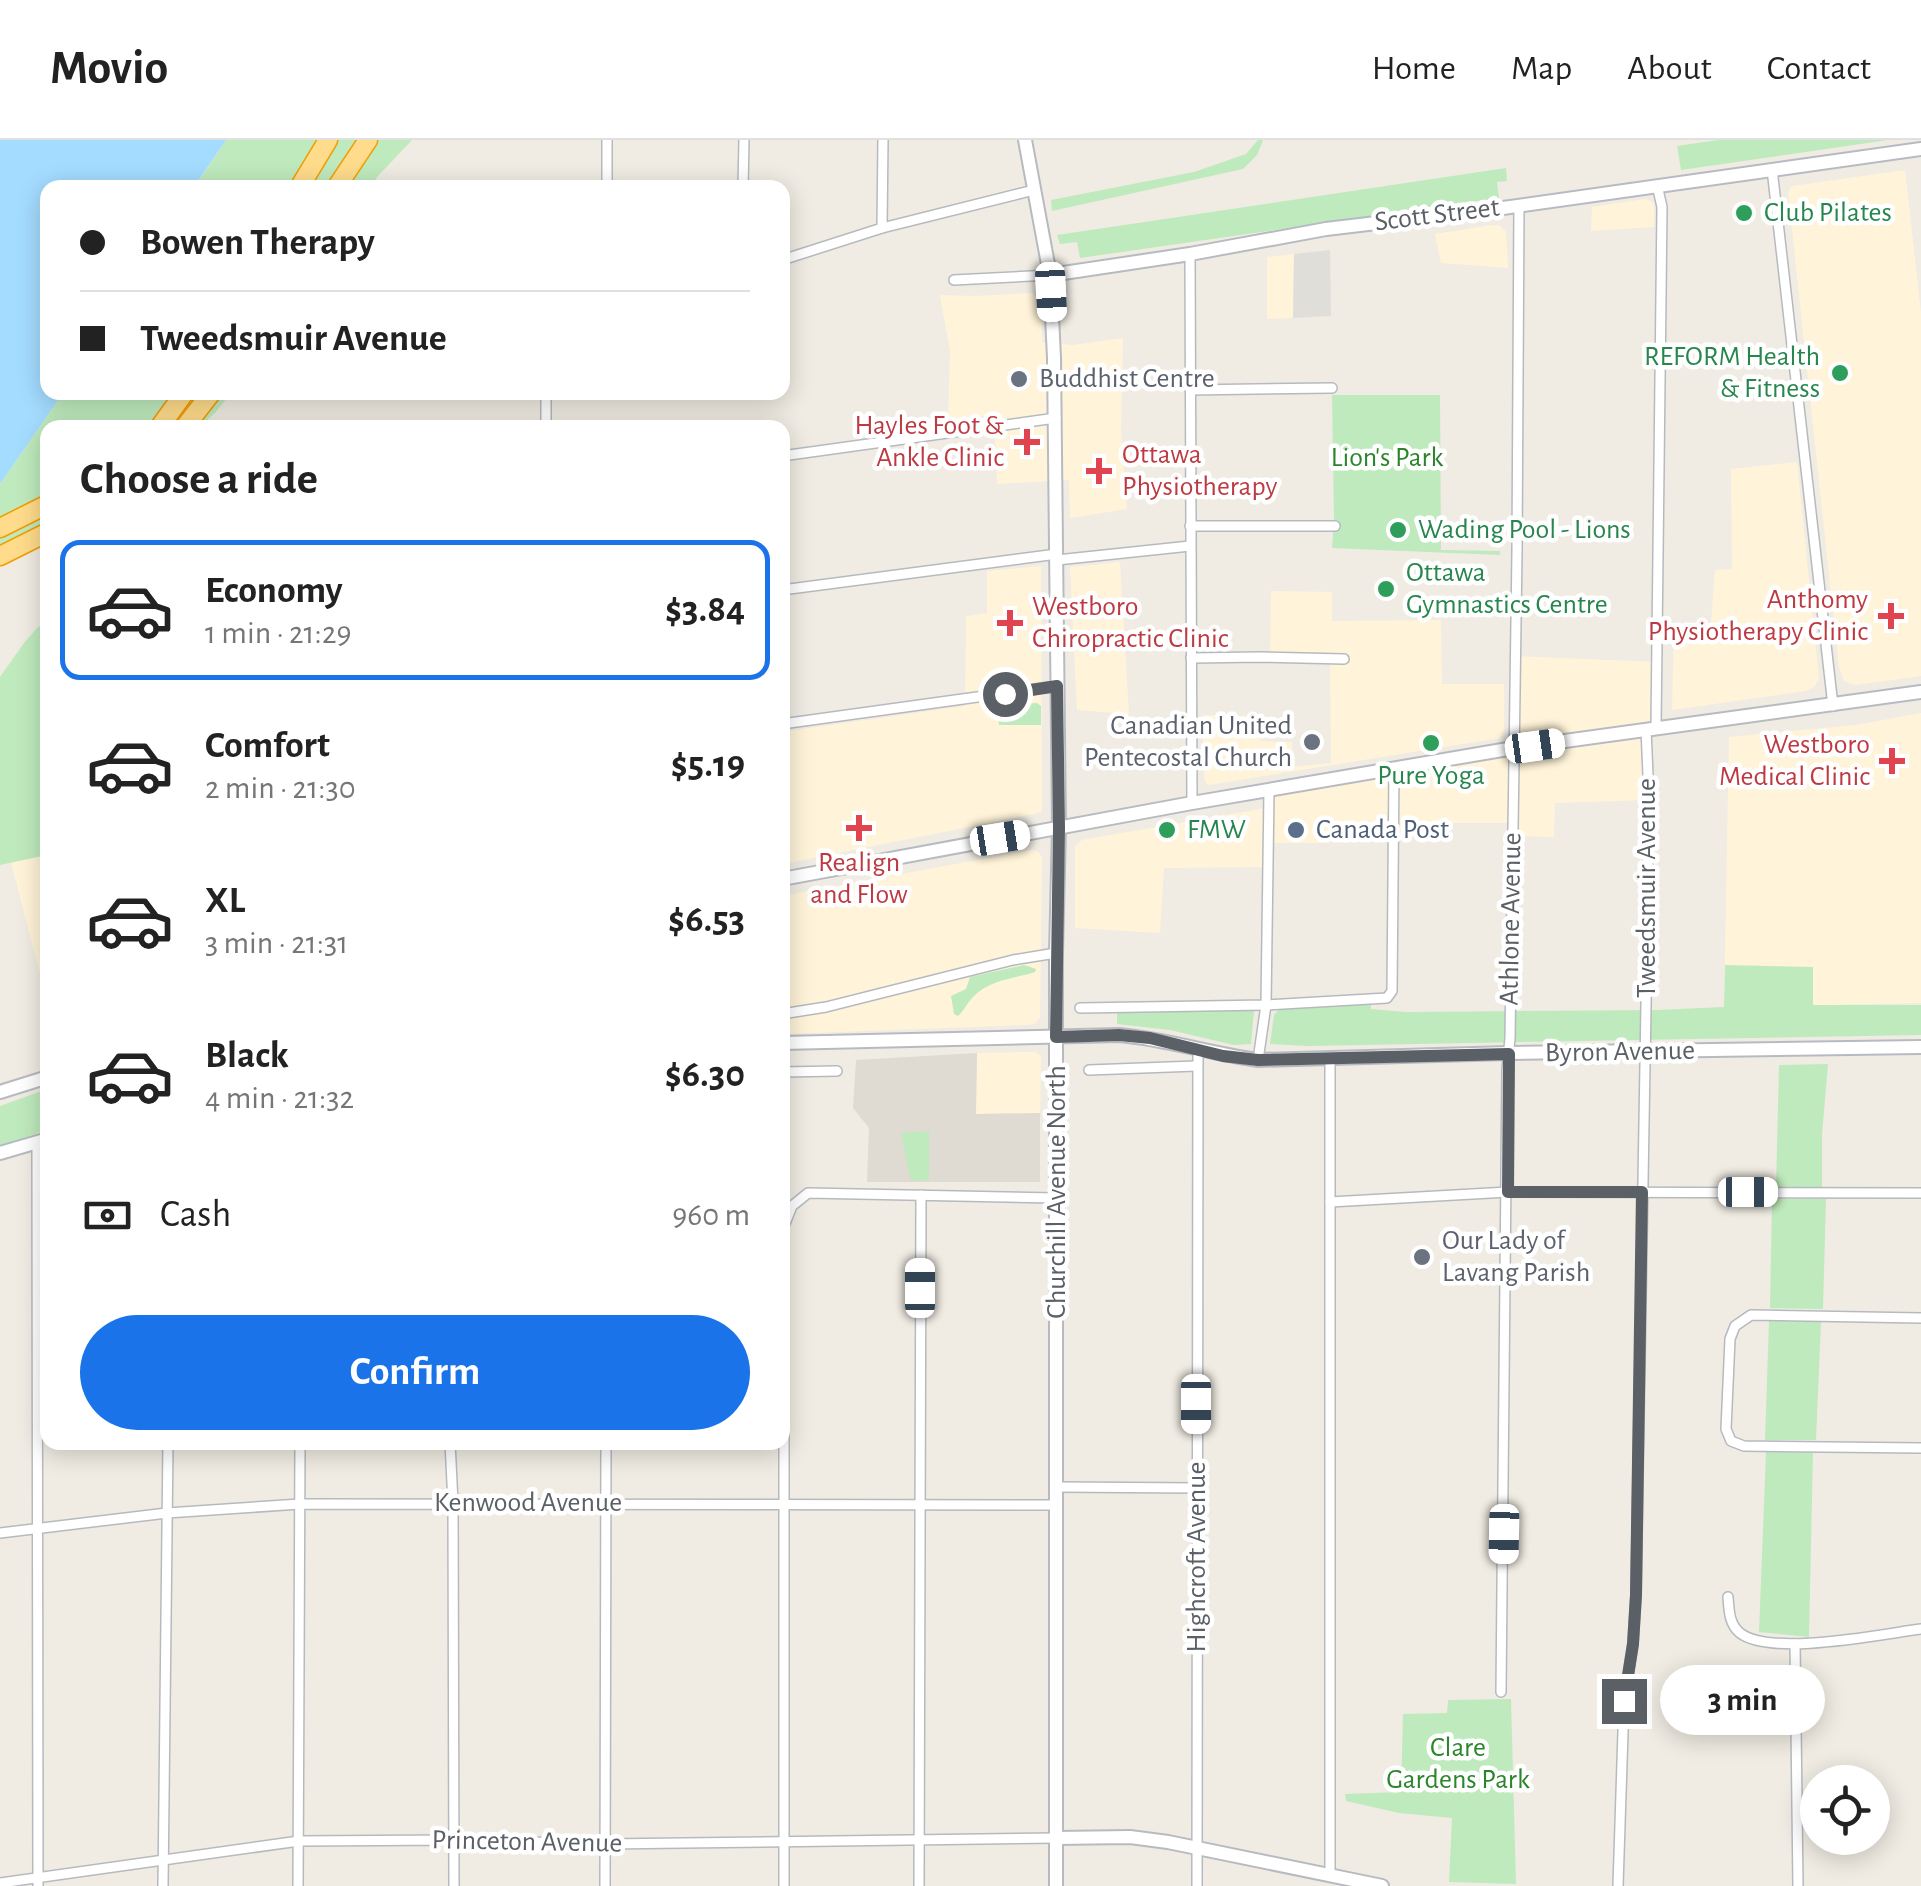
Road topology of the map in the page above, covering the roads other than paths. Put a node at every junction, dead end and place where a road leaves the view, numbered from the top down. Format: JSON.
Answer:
{"nodes":[{"id":1,"x":328,"y":140,"type":"edge"},
{"id":2,"x":368,"y":140,"type":"edge"},
{"id":3,"x":607,"y":140,"type":"edge"},
{"id":4,"x":744,"y":140,"type":"edge"},
{"id":5,"x":883,"y":140,"type":"edge"},
{"id":6,"x":1025,"y":140,"type":"edge"},
{"id":7,"x":1921,"y":150,"type":"edge"},
{"id":8,"x":1772,"y":170,"type":"junction"},
{"id":9,"x":304,"y":180,"type":"edge"},
{"id":10,"x":341,"y":180,"type":"edge"},
{"id":11,"x":607,"y":180,"type":"edge"},
{"id":12,"x":743,"y":180,"type":"edge"},
{"id":13,"x":1658,"y":185,"type":"junction"},
{"id":14,"x":1034,"y":190,"type":"junction"},
{"id":15,"x":1519,"y":205,"type":"junction"},
{"id":16,"x":882,"y":228,"type":"junction"},
{"id":17,"x":1190,"y":254,"type":"junction"},
{"id":18,"x":790,"y":257,"type":"edge"},
{"id":19,"x":1050,"y":275,"type":"junction"},
{"id":20,"x":954,"y":280,"type":"dead end"},
{"id":21,"x":1332,"y":388,"type":"dead end"},
{"id":22,"x":1190,"y":390,"type":"junction"},
{"id":23,"x":206,"y":400,"type":"edge"},
{"id":24,"x":1056,"y":418,"type":"junction"},
{"id":25,"x":190,"y":420,"type":"edge"},
{"id":26,"x":790,"y":455,"type":"edge"},
{"id":27,"x":40,"y":508,"type":"edge"},
{"id":28,"x":1190,"y":526,"type":"junction"},
{"id":29,"x":1335,"y":526,"type":"dead end"},
{"id":30,"x":0,"y":528,"type":"edge"},
{"id":31,"x":40,"y":536,"type":"edge"},
{"id":32,"x":1190,"y":546,"type":"junction"},
{"id":33,"x":0,"y":556,"type":"edge"},
{"id":34,"x":1057,"y":557,"type":"junction"},
{"id":35,"x":790,"y":589,"type":"edge"},
{"id":36,"x":1191,"y":658,"type":"junction"},
{"id":37,"x":1344,"y":659,"type":"dead end"},
{"id":38,"x":1057,"y":686,"type":"junction"},
{"id":39,"x":1921,"y":692,"type":"edge"},
{"id":40,"x":1833,"y":706,"type":"junction"},
{"id":41,"x":790,"y":723,"type":"edge"},
{"id":42,"x":1651,"y":728,"type":"junction"},
{"id":43,"x":1514,"y":748,"type":"junction"},
{"id":44,"x":1394,"y":770,"type":"junction"},
{"id":45,"x":1269,"y":791,"type":"junction"},
{"id":46,"x":1192,"y":802,"type":"junction"},
{"id":47,"x":1059,"y":828,"type":"junction"},
{"id":48,"x":790,"y":878,"type":"edge"},
{"id":49,"x":1056,"y":953,"type":"junction"},
{"id":50,"x":1266,"y":1005,"type":"junction"},
{"id":51,"x":1080,"y":1008,"type":"dead end"},
{"id":52,"x":790,"y":1013,"type":"edge"},
{"id":53,"x":1056,"y":1037,"type":"junction"},
{"id":54,"x":790,"y":1043,"type":"edge"},
{"id":55,"x":1921,"y":1047,"type":"edge"},
{"id":56,"x":1198,"y":1048,"type":"junction"},
{"id":57,"x":1644,"y":1052,"type":"junction"},
{"id":58,"x":1509,"y":1054,"type":"junction"},
{"id":59,"x":1330,"y":1059,"type":"junction"},
{"id":60,"x":1258,"y":1060,"type":"junction"},
{"id":61,"x":1196,"y":1066,"type":"junction"},
{"id":62,"x":1089,"y":1070,"type":"dead end"},
{"id":63,"x":838,"y":1071,"type":"dead end"},
{"id":64,"x":790,"y":1072,"type":"edge"},
{"id":65,"x":40,"y":1080,"type":"edge"},
{"id":66,"x":0,"y":1092,"type":"edge"},
{"id":67,"x":40,"y":1142,"type":"edge"},
{"id":68,"x":0,"y":1154,"type":"edge"},
{"id":69,"x":1508,"y":1192,"type":"junction"},
{"id":70,"x":1642,"y":1192,"type":"junction"},
{"id":71,"x":1921,"y":1192,"type":"edge"},
{"id":72,"x":920,"y":1195,"type":"junction"},
{"id":73,"x":1056,"y":1198,"type":"junction"},
{"id":74,"x":1330,"y":1202,"type":"junction"},
{"id":75,"x":790,"y":1211,"type":"edge"},
{"id":76,"x":1921,"y":1318,"type":"edge"},
{"id":77,"x":40,"y":1335,"type":"edge"},
{"id":78,"x":1921,"y":1448,"type":"edge"},
{"id":79,"x":168,"y":1450,"type":"edge"},
{"id":80,"x":300,"y":1450,"type":"edge"},
{"id":81,"x":450,"y":1450,"type":"edge"},
{"id":82,"x":606,"y":1450,"type":"edge"},
{"id":83,"x":784,"y":1450,"type":"edge"},
{"id":84,"x":1057,"y":1488,"type":"junction"},
{"id":85,"x":1196,"y":1488,"type":"junction"},
{"id":86,"x":453,"y":1503,"type":"junction"},
{"id":87,"x":607,"y":1503,"type":"junction"},
{"id":88,"x":300,"y":1504,"type":"junction"},
{"id":89,"x":920,"y":1504,"type":"junction"},
{"id":90,"x":1057,"y":1505,"type":"junction"},
{"id":91,"x":784,"y":1506,"type":"junction"},
{"id":92,"x":167,"y":1512,"type":"junction"},
{"id":93,"x":38,"y":1529,"type":"junction"},
{"id":94,"x":0,"y":1533,"type":"edge"},
{"id":95,"x":1728,"y":1597,"type":"dead end"},
{"id":96,"x":1921,"y":1629,"type":"edge"},
{"id":97,"x":1795,"y":1644,"type":"junction"},
{"id":98,"x":1501,"y":1692,"type":"dead end"},
{"id":99,"x":1056,"y":1838,"type":"junction"},
{"id":100,"x":454,"y":1840,"type":"junction"},
{"id":101,"x":784,"y":1840,"type":"junction"},
{"id":102,"x":298,"y":1841,"type":"junction"},
{"id":103,"x":919,"y":1841,"type":"junction"},
{"id":104,"x":605,"y":1844,"type":"junction"},
{"id":105,"x":1196,"y":1850,"type":"junction"},
{"id":106,"x":163,"y":1860,"type":"junction"},
{"id":107,"x":1330,"y":1876,"type":"junction"},
{"id":108,"x":38,"y":1881,"type":"edge"},
{"id":109,"x":0,"y":1883,"type":"edge"},
{"id":110,"x":1363,"y":1885,"type":"edge"},
{"id":111,"x":163,"y":1886,"type":"edge"},
{"id":112,"x":298,"y":1886,"type":"edge"},
{"id":113,"x":454,"y":1886,"type":"edge"},
{"id":114,"x":605,"y":1886,"type":"edge"},
{"id":115,"x":784,"y":1886,"type":"edge"},
{"id":116,"x":919,"y":1886,"type":"edge"},
{"id":117,"x":1056,"y":1886,"type":"edge"},
{"id":118,"x":1196,"y":1886,"type":"edge"},
{"id":119,"x":1382,"y":1886,"type":"edge"},
{"id":120,"x":1618,"y":1886,"type":"edge"},
{"id":121,"x":1798,"y":1886,"type":"edge"}],
"edges":[{"from":1,"to":9,"type":"highway"},
{"from":2,"to":10,"type":"highway"},
{"from":3,"to":11,"type":"street"},
{"from":4,"to":12,"type":"street"},
{"from":5,"to":16,"type":"street"},
{"from":6,"to":14,"type":"main road","name":"Churchill Avenue North"},
{"from":7,"to":8,"type":"main road","name":"Scott Street"},
{"from":8,"to":13,"type":"main road","name":"Scott Street"},
{"from":8,"to":40,"type":"street"},
{"from":13,"to":15,"type":"main road","name":"Scott Street"},
{"from":13,"to":42,"type":"street","name":"Tweedsmuir Avenue"},
{"from":14,"to":16,"type":"street"},
{"from":14,"to":19,"type":"main road","name":"Churchill Avenue North"},
{"from":15,"to":17,"type":"main road","name":"Scott Street"},
{"from":15,"to":43,"type":"street","name":"Athlone Avenue"},
{"from":16,"to":18,"type":"street"},
{"from":17,"to":19,"type":"main road","name":"Scott Street"},
{"from":17,"to":22,"type":"street"},
{"from":19,"to":20,"type":"street","name":"Scott Street"},
{"from":19,"to":24,"type":"main road","name":"Churchill Avenue North"},
{"from":21,"to":22,"type":"street"},
{"from":22,"to":28,"type":"street"},
{"from":23,"to":25,"type":"highway"},
{"from":24,"to":26,"type":"street"},
{"from":24,"to":34,"type":"main road","name":"Churchill Avenue North"},
{"from":27,"to":30,"type":"highway"},
{"from":28,"to":29,"type":"street"},
{"from":28,"to":32,"type":"street"},
{"from":31,"to":33,"type":"highway"},
{"from":32,"to":34,"type":"street"},
{"from":32,"to":36,"type":"street"},
{"from":34,"to":35,"type":"street"},
{"from":34,"to":38,"type":"main road","name":"Churchill Avenue North"},
{"from":36,"to":37,"type":"street"},
{"from":36,"to":46,"type":"street"},
{"from":38,"to":41,"type":"street"},
{"from":38,"to":47,"type":"main road","name":"Churchill Avenue North"},
{"from":39,"to":40,"type":"main road"},
{"from":40,"to":42,"type":"main road"},
{"from":42,"to":43,"type":"main road"},
{"from":42,"to":57,"type":"street","name":"Tweedsmuir Avenue"},
{"from":43,"to":44,"type":"main road"},
{"from":43,"to":58,"type":"street","name":"Athlone Avenue"},
{"from":44,"to":45,"type":"main road"},
{"from":44,"to":50,"type":"street"},
{"from":45,"to":46,"type":"main road"},
{"from":45,"to":50,"type":"street"},
{"from":46,"to":47,"type":"main road"},
{"from":47,"to":48,"type":"main road"},
{"from":47,"to":49,"type":"main road","name":"Churchill Avenue North"},
{"from":49,"to":52,"type":"street"},
{"from":49,"to":53,"type":"main road","name":"Churchill Avenue North"},
{"from":50,"to":51,"type":"street"},
{"from":50,"to":60,"type":"street"},
{"from":53,"to":54,"type":"main road","name":"Byron Avenue"},
{"from":53,"to":56,"type":"main road","name":"Byron Avenue"},
{"from":53,"to":73,"type":"main road","name":"Churchill Avenue North"},
{"from":55,"to":57,"type":"main road","name":"Byron Avenue"},
{"from":56,"to":60,"type":"main road","name":"Byron Avenue"},
{"from":56,"to":61,"type":"street","name":"Highcroft Avenue"},
{"from":57,"to":58,"type":"main road","name":"Byron Avenue"},
{"from":57,"to":70,"type":"street","name":"Tweedsmuir Avenue"},
{"from":58,"to":59,"type":"main road","name":"Byron Avenue"},
{"from":58,"to":69,"type":"street","name":"Athlone Avenue"},
{"from":59,"to":60,"type":"main road","name":"Byron Avenue"},
{"from":59,"to":74,"type":"street"},
{"from":61,"to":62,"type":"street"},
{"from":61,"to":85,"type":"street","name":"Highcroft Avenue"},
{"from":63,"to":64,"type":"street"},
{"from":65,"to":66,"type":"main road"},
{"from":67,"to":68,"type":"main road"},
{"from":69,"to":70,"type":"street"},
{"from":69,"to":74,"type":"street"},
{"from":69,"to":98,"type":"street","name":"Athlone Avenue"},
{"from":70,"to":71,"type":"street"},
{"from":70,"to":120,"type":"street","name":"Tweedsmuir Avenue"},
{"from":72,"to":73,"type":"street"},
{"from":72,"to":75,"type":"street"},
{"from":72,"to":89,"type":"street"},
{"from":73,"to":84,"type":"main road","name":"Churchill Avenue North"},
{"from":74,"to":107,"type":"street"},
{"from":76,"to":78,"type":"street"},
{"from":77,"to":93,"type":"street"},
{"from":79,"to":92,"type":"street"},
{"from":80,"to":88,"type":"street"},
{"from":81,"to":86,"type":"street"},
{"from":82,"to":87,"type":"street"},
{"from":83,"to":91,"type":"street"},
{"from":84,"to":85,"type":"street"},
{"from":84,"to":90,"type":"main road","name":"Churchill Avenue North"},
{"from":85,"to":105,"type":"street","name":"Highcroft Avenue"},
{"from":86,"to":87,"type":"street","name":"Kenwood Avenue"},
{"from":86,"to":88,"type":"street","name":"Kenwood Avenue"},
{"from":86,"to":100,"type":"street"},
{"from":87,"to":91,"type":"street","name":"Kenwood Avenue"},
{"from":87,"to":104,"type":"street"},
{"from":88,"to":92,"type":"street","name":"Kenwood Avenue"},
{"from":88,"to":102,"type":"street"},
{"from":89,"to":90,"type":"street","name":"Kenwood Avenue"},
{"from":89,"to":91,"type":"street","name":"Kenwood Avenue"},
{"from":89,"to":103,"type":"street"},
{"from":90,"to":99,"type":"main road","name":"Churchill Avenue North"},
{"from":91,"to":101,"type":"street"},
{"from":92,"to":93,"type":"street","name":"Kenwood Avenue"},
{"from":92,"to":106,"type":"street"},
{"from":93,"to":94,"type":"street","name":"Kenwood Avenue"},
{"from":93,"to":108,"type":"street"},
{"from":95,"to":97,"type":"street"},
{"from":96,"to":97,"type":"street"},
{"from":97,"to":121,"type":"street"},
{"from":99,"to":103,"type":"street","name":"Princeton Avenue"},
{"from":99,"to":105,"type":"main road"},
{"from":99,"to":117,"type":"main road","name":"Churchill Avenue North"},
{"from":100,"to":102,"type":"street","name":"Princeton Avenue"},
{"from":100,"to":104,"type":"street","name":"Princeton Avenue"},
{"from":100,"to":113,"type":"street"},
{"from":101,"to":103,"type":"street","name":"Princeton Avenue"},
{"from":101,"to":104,"type":"street","name":"Princeton Avenue"},
{"from":101,"to":115,"type":"street"},
{"from":102,"to":106,"type":"street","name":"Princeton Avenue"},
{"from":102,"to":112,"type":"street"},
{"from":103,"to":116,"type":"street"},
{"from":104,"to":114,"type":"street"},
{"from":105,"to":107,"type":"main road"},
{"from":105,"to":118,"type":"street","name":"Highcroft Avenue"},
{"from":106,"to":108,"type":"street","name":"Princeton Avenue"},
{"from":106,"to":111,"type":"street"},
{"from":107,"to":110,"type":"main road"},
{"from":108,"to":109,"type":"street","name":"Princeton Avenue"},
{"from":110,"to":119,"type":"main road"}]}
